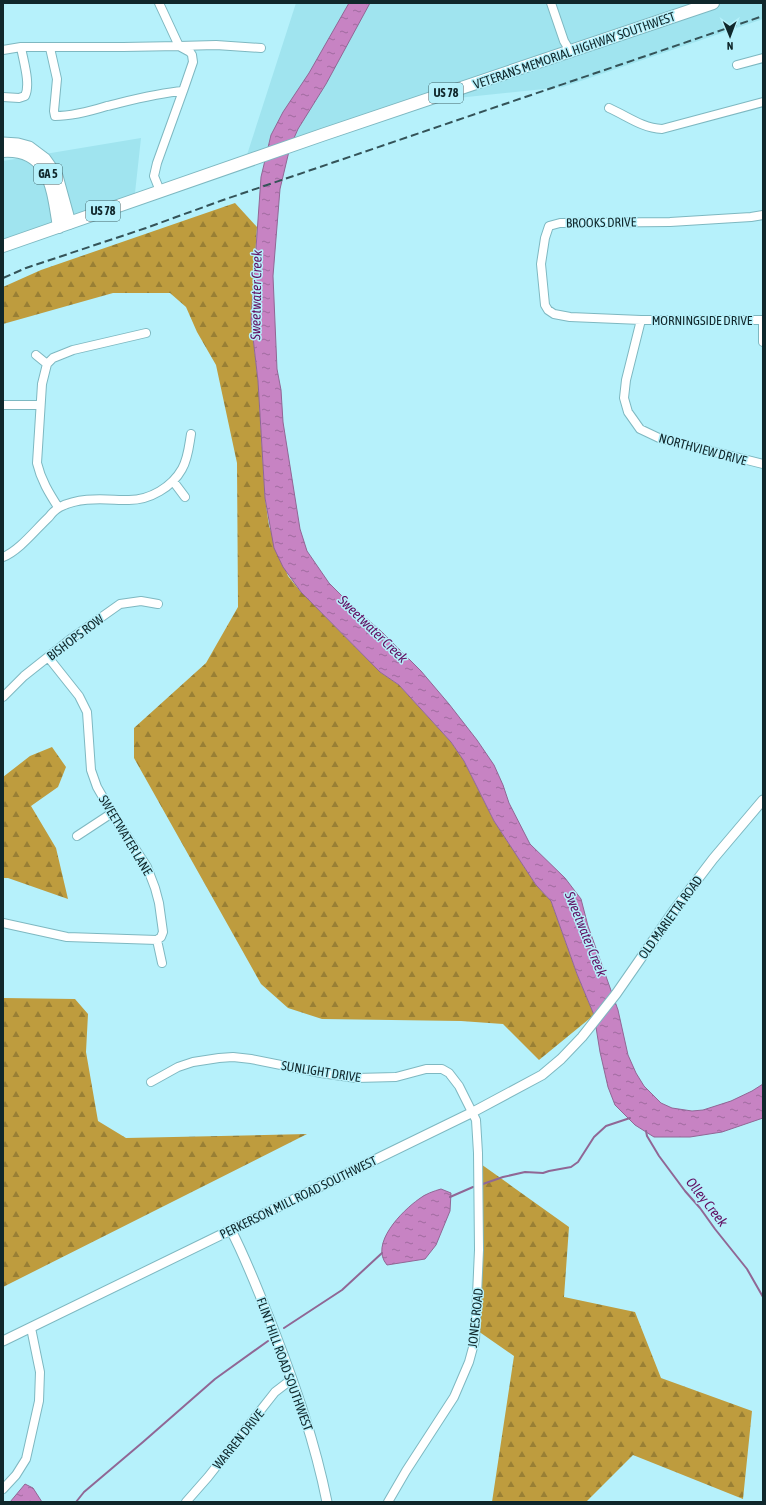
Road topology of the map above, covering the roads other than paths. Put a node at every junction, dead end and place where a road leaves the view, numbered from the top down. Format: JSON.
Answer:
{"nodes":[{"id":1,"x":159,"y":3,"type":"edge"},
{"id":2,"x":551,"y":3,"type":"edge"},
{"id":3,"x":713,"y":3,"type":"edge"},
{"id":4,"x":179,"y":46,"type":"junction"},
{"id":5,"x":21,"y":47,"type":"junction"},
{"id":6,"x":50,"y":48,"type":"junction"},
{"id":7,"x":261,"y":48,"type":"dead end"},
{"id":8,"x":3,"y":50,"type":"edge"},
{"id":9,"x":570,"y":51,"type":"junction"},
{"id":10,"x":763,"y":58,"type":"edge"},
{"id":11,"x":737,"y":65,"type":"dead end"},
{"id":12,"x":183,"y":90,"type":"junction"},
{"id":13,"x":3,"y":97,"type":"edge"},
{"id":14,"x":763,"y":102,"type":"edge"},
{"id":15,"x":609,"y":108,"type":"dead end"},
{"id":16,"x":3,"y":143,"type":"edge"},
{"id":17,"x":3,"y":151,"type":"edge"},
{"id":18,"x":160,"y":191,"type":"junction"},
{"id":19,"x":763,"y":214,"type":"edge"},
{"id":20,"x":65,"y":225,"type":"junction"},
{"id":21,"x":3,"y":246,"type":"edge"},
{"id":22,"x":641,"y":320,"type":"junction"},
{"id":23,"x":763,"y":320,"type":"edge"},
{"id":24,"x":146,"y":333,"type":"dead end"},
{"id":25,"x":763,"y":342,"type":"edge"},
{"id":26,"x":36,"y":355,"type":"dead end"},
{"id":27,"x":47,"y":364,"type":"junction"},
{"id":28,"x":3,"y":405,"type":"edge"},
{"id":29,"x":40,"y":405,"type":"junction"},
{"id":30,"x":191,"y":434,"type":"dead end"},
{"id":31,"x":763,"y":464,"type":"edge"},
{"id":32,"x":173,"y":481,"type":"junction"},
{"id":33,"x":185,"y":497,"type":"dead end"},
{"id":34,"x":58,"y":507,"type":"junction"},
{"id":35,"x":3,"y":557,"type":"edge"},
{"id":36,"x":158,"y":604,"type":"dead end"},
{"id":37,"x":48,"y":657,"type":"junction"},
{"id":38,"x":3,"y":697,"type":"edge"},
{"id":39,"x":763,"y":800,"type":"edge"},
{"id":40,"x":112,"y":813,"type":"junction"},
{"id":41,"x":77,"y":836,"type":"dead end"},
{"id":42,"x":3,"y":923,"type":"edge"},
{"id":43,"x":157,"y":940,"type":"junction"},
{"id":44,"x":162,"y":963,"type":"dead end"},
{"id":45,"x":582,"y":1037,"type":"joint"},
{"id":46,"x":151,"y":1082,"type":"dead end"},
{"id":47,"x":473,"y":1112,"type":"junction"},
{"id":48,"x":231,"y":1230,"type":"junction"},
{"id":49,"x":31,"y":1328,"type":"junction"},
{"id":50,"x":3,"y":1341,"type":"edge"},
{"id":51,"x":292,"y":1379,"type":"junction"},
{"id":52,"x":3,"y":1490,"type":"edge"},
{"id":53,"x":186,"y":1502,"type":"edge"},
{"id":54,"x":327,"y":1502,"type":"edge"},
{"id":55,"x":388,"y":1502,"type":"edge"}],
"edges":[{"from":1,"to":4,"type":"street"},
{"from":2,"to":9,"type":"street"},
{"from":3,"to":9,"type":"main road","name":"VETERANS MEMORIAL HIGHWAY SOUTHWEST","number":"US 78"},
{"from":4,"to":6,"type":"street"},
{"from":4,"to":7,"type":"street"},
{"from":4,"to":12,"type":"street"},
{"from":5,"to":6,"type":"street"},
{"from":5,"to":8,"type":"street"},
{"from":5,"to":13,"type":"street"},
{"from":6,"to":12,"type":"street"},
{"from":9,"to":18,"type":"main road","name":"VETERANS MEMORIAL HIGHWAY SOUTHWEST","number":"US 78"},
{"from":10,"to":11,"type":"street"},
{"from":12,"to":18,"type":"street"},
{"from":14,"to":15,"type":"street"},
{"from":16,"to":20,"type":"main road"},
{"from":17,"to":20,"type":"main road","number":"GA 5"},
{"from":18,"to":20,"type":"main road","number":"US 78"},
{"from":19,"to":22,"type":"street","name":"BROOKS DRIVE"},
{"from":20,"to":21,"type":"main road","number":"US 78"},
{"from":22,"to":23,"type":"street","name":"MORNINGSIDE DRIVE"},
{"from":22,"to":31,"type":"street","name":"NORTHVIEW DRIVE"},
{"from":23,"to":25,"type":"street"},
{"from":24,"to":27,"type":"street"},
{"from":26,"to":27,"type":"street"},
{"from":27,"to":29,"type":"street"},
{"from":28,"to":29,"type":"street"},
{"from":29,"to":34,"type":"street"},
{"from":30,"to":32,"type":"street"},
{"from":32,"to":33,"type":"street"},
{"from":32,"to":34,"type":"street"},
{"from":34,"to":35,"type":"street"},
{"from":36,"to":37,"type":"street","name":"BISHOPS ROW"},
{"from":37,"to":38,"type":"street","name":"BISHOPS ROW"},
{"from":37,"to":40,"type":"street","name":"SWEETWATER LANE"},
{"from":39,"to":45,"type":"street","name":"OLD MARIETTA ROAD"},
{"from":40,"to":41,"type":"street"},
{"from":40,"to":43,"type":"street","name":"SWEETWATER LANE"},
{"from":42,"to":43,"type":"street"},
{"from":43,"to":44,"type":"street"},
{"from":45,"to":47,"type":"street","name":"PERKERSON MILL ROAD SOUTHWEST"},
{"from":46,"to":47,"type":"street","name":"SUNLIGHT DRIVE"},
{"from":47,"to":48,"type":"street","name":"PERKERSON MILL ROAD SOUTHWEST"},
{"from":47,"to":55,"type":"street","name":"JONES ROAD"},
{"from":48,"to":49,"type":"street","name":"PERKERSON MILL ROAD SOUTHWEST"},
{"from":48,"to":51,"type":"street","name":"FLINT HILL ROAD SOUTHWEST"},
{"from":49,"to":50,"type":"street","name":"PERKERSON MILL ROAD SOUTHWEST"},
{"from":49,"to":52,"type":"street"},
{"from":51,"to":53,"type":"street","name":"WARREN DRIVE"},
{"from":51,"to":54,"type":"street","name":"FLINT HILL ROAD SOUTHWEST"}]}
